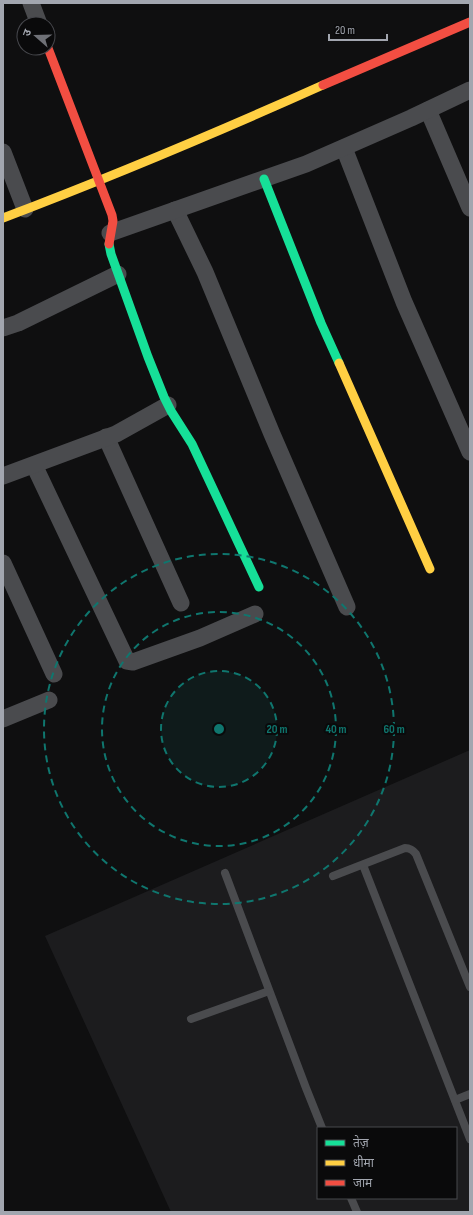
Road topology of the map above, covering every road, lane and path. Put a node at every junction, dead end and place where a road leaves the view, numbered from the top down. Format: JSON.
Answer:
{"nodes":[{"id":1,"x":31,"y":3,"type":"edge"},
{"id":2,"x":36,"y":16,"type":"edge"},
{"id":3,"x":470,"y":22,"type":"edge"},
{"id":4,"x":51,"y":56,"type":"edge"},
{"id":5,"x":470,"y":90,"type":"edge"},
{"id":6,"x":428,"y":110,"type":"junction"},
{"id":7,"x":344,"y":148,"type":"junction"},
{"id":8,"x":3,"y":152,"type":"edge"},
{"id":9,"x":264,"y":179,"type":"junction"},
{"id":10,"x":98,"y":180,"type":"junction"},
{"id":11,"x":470,"y":208,"type":"edge"},
{"id":12,"x":25,"y":210,"type":"junction"},
{"id":13,"x":175,"y":210,"type":"junction"},
{"id":14,"x":3,"y":218,"type":"edge"},
{"id":15,"x":110,"y":233,"type":"junction"},
{"id":16,"x":118,"y":274,"type":"junction"},
{"id":17,"x":3,"y":328,"type":"edge"},
{"id":18,"x":168,"y":405,"type":"junction"},
{"id":19,"x":106,"y":437,"type":"junction"},
{"id":20,"x":470,"y":452,"type":"edge"},
{"id":21,"x":34,"y":465,"type":"junction"},
{"id":22,"x":3,"y":476,"type":"edge"},
{"id":23,"x":3,"y":563,"type":"edge"},
{"id":24,"x":430,"y":570,"type":"dead end"},
{"id":25,"x":259,"y":587,"type":"dead end"},
{"id":26,"x":181,"y":603,"type":"dead end"},
{"id":27,"x":347,"y":607,"type":"dead end"},
{"id":28,"x":255,"y":614,"type":"dead end"},
{"id":29,"x":54,"y":674,"type":"dead end"},
{"id":30,"x":49,"y":700,"type":"dead end"},
{"id":31,"x":3,"y":719,"type":"edge"},
{"id":32,"x":363,"y":865,"type":"junction"},
{"id":33,"x":225,"y":873,"type":"dead end"},
{"id":34,"x":334,"y":876,"type":"dead end"},
{"id":35,"x":470,"y":987,"type":"edge"},
{"id":36,"x":269,"y":991,"type":"junction"},
{"id":37,"x":191,"y":1019,"type":"dead end"},
{"id":38,"x":470,"y":1094,"type":"edge"},
{"id":39,"x":455,"y":1100,"type":"junction"},
{"id":40,"x":322,"y":1127,"type":"edge"},
{"id":41,"x":470,"y":1139,"type":"edge"},
{"id":42,"x":351,"y":1199,"type":"edge"},
{"id":43,"x":357,"y":1212,"type":"edge"}],
"edges":[{"from":1,"to":2,"type":"street"},
{"from":3,"to":10,"type":"street"},
{"from":4,"to":10,"type":"street"},
{"from":5,"to":6,"type":"street"},
{"from":6,"to":7,"type":"street"},
{"from":6,"to":11,"type":"street"},
{"from":7,"to":9,"type":"street"},
{"from":7,"to":20,"type":"street"},
{"from":8,"to":12,"type":"street"},
{"from":9,"to":13,"type":"street"},
{"from":9,"to":24,"type":"street"},
{"from":10,"to":12,"type":"street"},
{"from":10,"to":15,"type":"street"},
{"from":12,"to":14,"type":"street"},
{"from":13,"to":15,"type":"street"},
{"from":13,"to":27,"type":"street"},
{"from":15,"to":16,"type":"street"},
{"from":16,"to":17,"type":"street"},
{"from":16,"to":18,"type":"street"},
{"from":18,"to":19,"type":"street"},
{"from":18,"to":25,"type":"street"},
{"from":19,"to":21,"type":"street"},
{"from":19,"to":26,"type":"street"},
{"from":21,"to":22,"type":"street"},
{"from":21,"to":28,"type":"street"},
{"from":23,"to":29,"type":"street"},
{"from":30,"to":31,"type":"street"},
{"from":32,"to":34,"type":"lane"},
{"from":32,"to":35,"type":"lane"},
{"from":32,"to":39,"type":"lane"},
{"from":33,"to":36,"type":"lane"},
{"from":36,"to":37,"type":"lane"},
{"from":36,"to":40,"type":"lane"},
{"from":38,"to":39,"type":"lane"},
{"from":39,"to":41,"type":"lane"},
{"from":42,"to":43,"type":"lane"}]}
